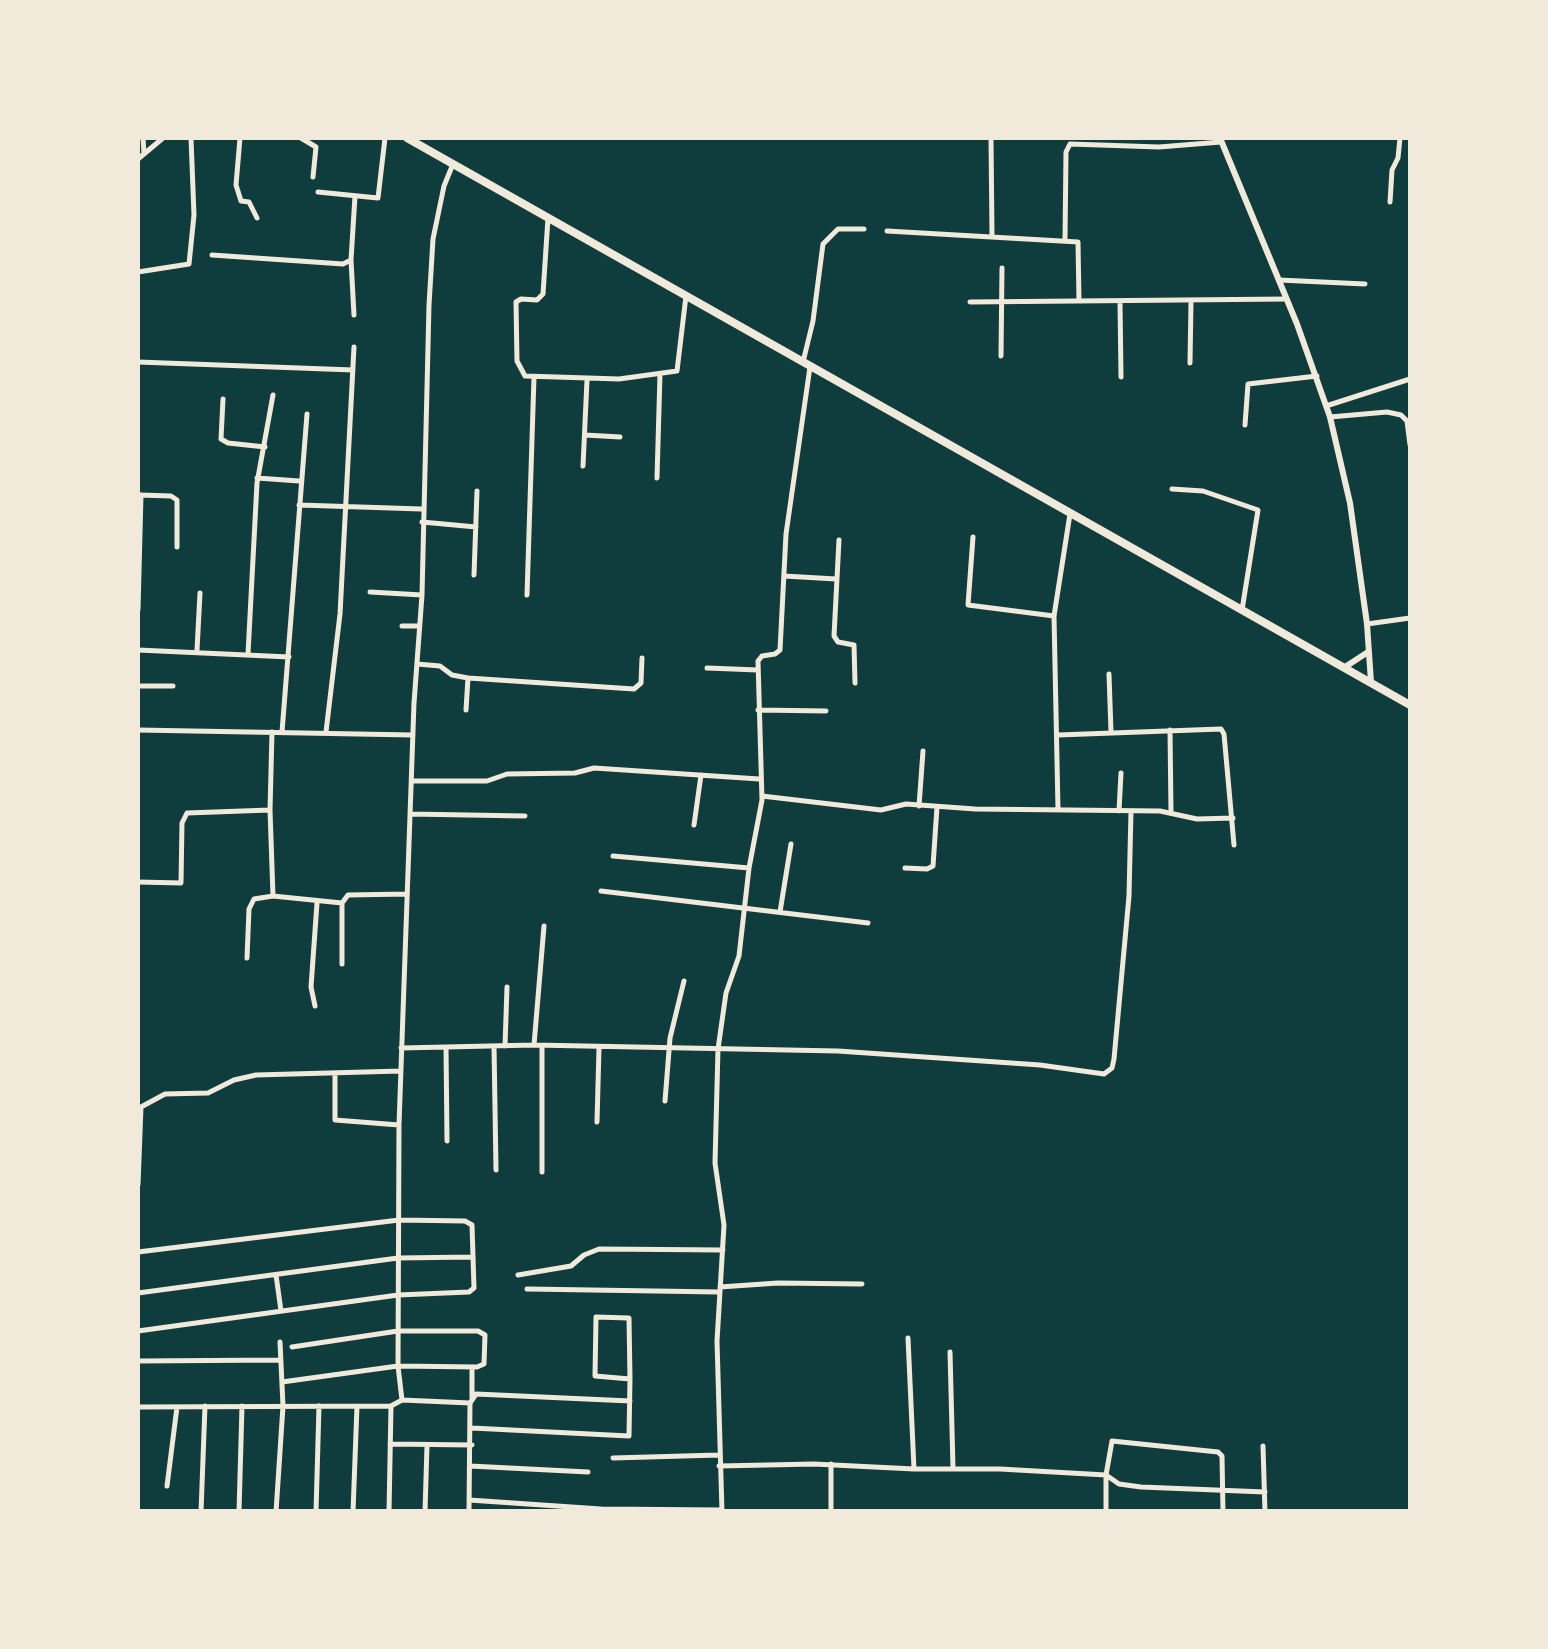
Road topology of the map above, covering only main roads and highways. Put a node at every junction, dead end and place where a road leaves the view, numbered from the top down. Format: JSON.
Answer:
{"nodes":[{"id":1,"x":407,"y":138,"type":"edge"},
{"id":2,"x":1220,"y":140,"type":"edge"},
{"id":3,"x":1369,"y":651,"type":"junction"},
{"id":4,"x":1345,"y":666,"type":"junction"},
{"id":5,"x":1371,"y":682,"type":"junction"},
{"id":6,"x":1410,"y":706,"type":"edge"}],
"edges":[{"from":1,"to":4,"type":"main road"},
{"from":2,"to":3,"type":"main road"},
{"from":3,"to":4,"type":"main road"},
{"from":3,"to":5,"type":"main road"},
{"from":4,"to":5,"type":"main road"},
{"from":5,"to":6,"type":"main road"}]}
